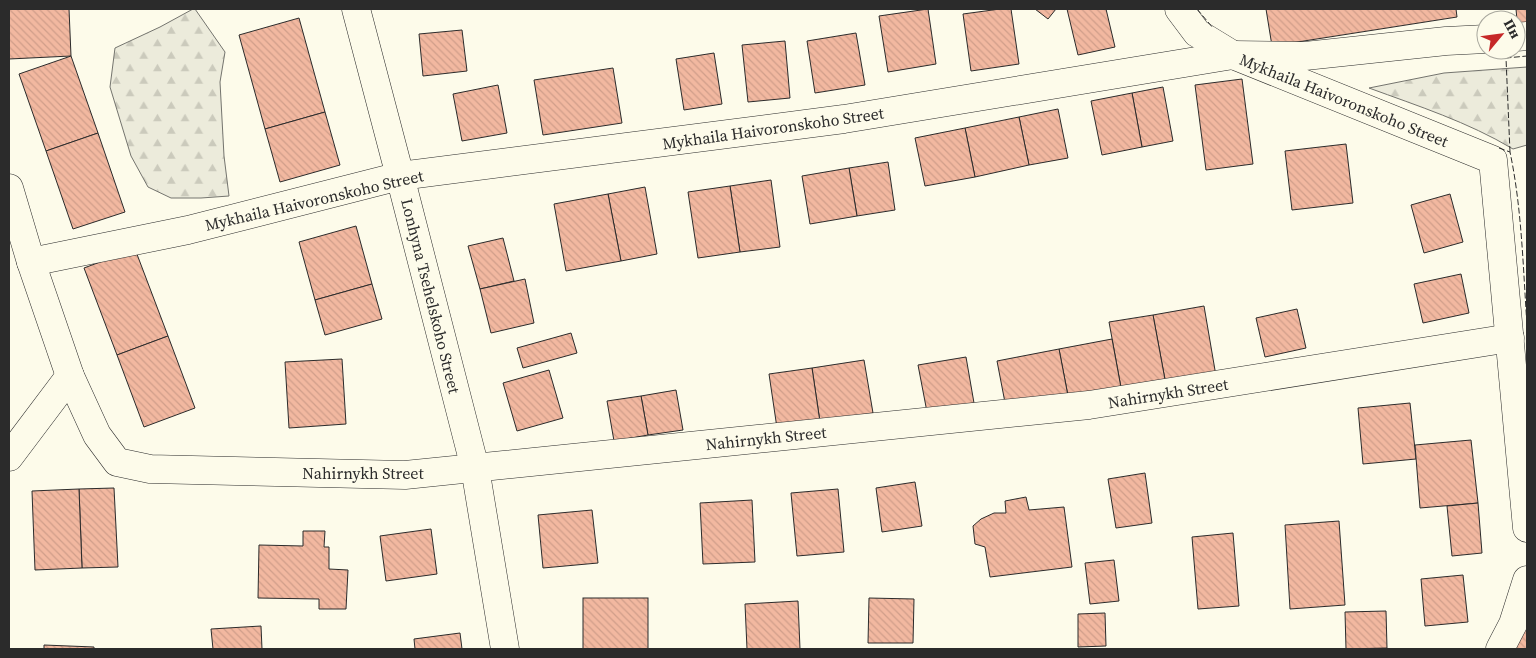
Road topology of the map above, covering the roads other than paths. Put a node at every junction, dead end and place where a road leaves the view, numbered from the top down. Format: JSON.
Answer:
{"nodes":[{"id":1,"x":356,"y":9,"type":"edge"},
{"id":2,"x":1179,"y":9,"type":"edge"},
{"id":3,"x":1476,"y":39,"type":"edge"},
{"id":4,"x":1233,"y":55,"type":"junction"},
{"id":5,"x":400,"y":176,"type":"junction"},
{"id":6,"x":9,"y":188,"type":"edge"},
{"id":7,"x":31,"y":262,"type":"junction"},
{"id":8,"x":1510,"y":338,"type":"junction"},
{"id":9,"x":70,"y":376,"type":"junction"},
{"id":10,"x":9,"y":457,"type":"edge"},
{"id":11,"x":474,"y":468,"type":"junction"},
{"id":12,"x":1527,"y":528,"type":"edge"},
{"id":13,"x":1527,"y":580,"type":"edge"},
{"id":14,"x":505,"y":649,"type":"edge"},
{"id":15,"x":1500,"y":649,"type":"edge"}],
"edges":[{"from":1,"to":5,"type":"street","name":"Lonhyna Tsehelskoho Street"},
{"from":2,"to":4,"type":"street"},
{"from":3,"to":4,"type":"street"},
{"from":4,"to":5,"type":"street","name":"Mykhaila Haivoronskoho Street"},
{"from":4,"to":8,"type":"street","name":"Mykhaila Haivoronskoho Street"},
{"from":5,"to":7,"type":"street","name":"Mykhaila Haivoronskoho Street"},
{"from":5,"to":11,"type":"street","name":"Lonhyna Tsehelskoho Street"},
{"from":6,"to":7,"type":"street","name":"Nahirnykh Street"},
{"from":7,"to":9,"type":"street","name":"Nahirnykh Street"},
{"from":8,"to":11,"type":"street","name":"Nahirnykh Street"},
{"from":8,"to":12,"type":"street"},
{"from":9,"to":10,"type":"street"},
{"from":9,"to":11,"type":"street","name":"Nahirnykh Street"},
{"from":11,"to":14,"type":"street","name":"Lonhyna Tsehelskoho Street"},
{"from":13,"to":15,"type":"street"}]}
